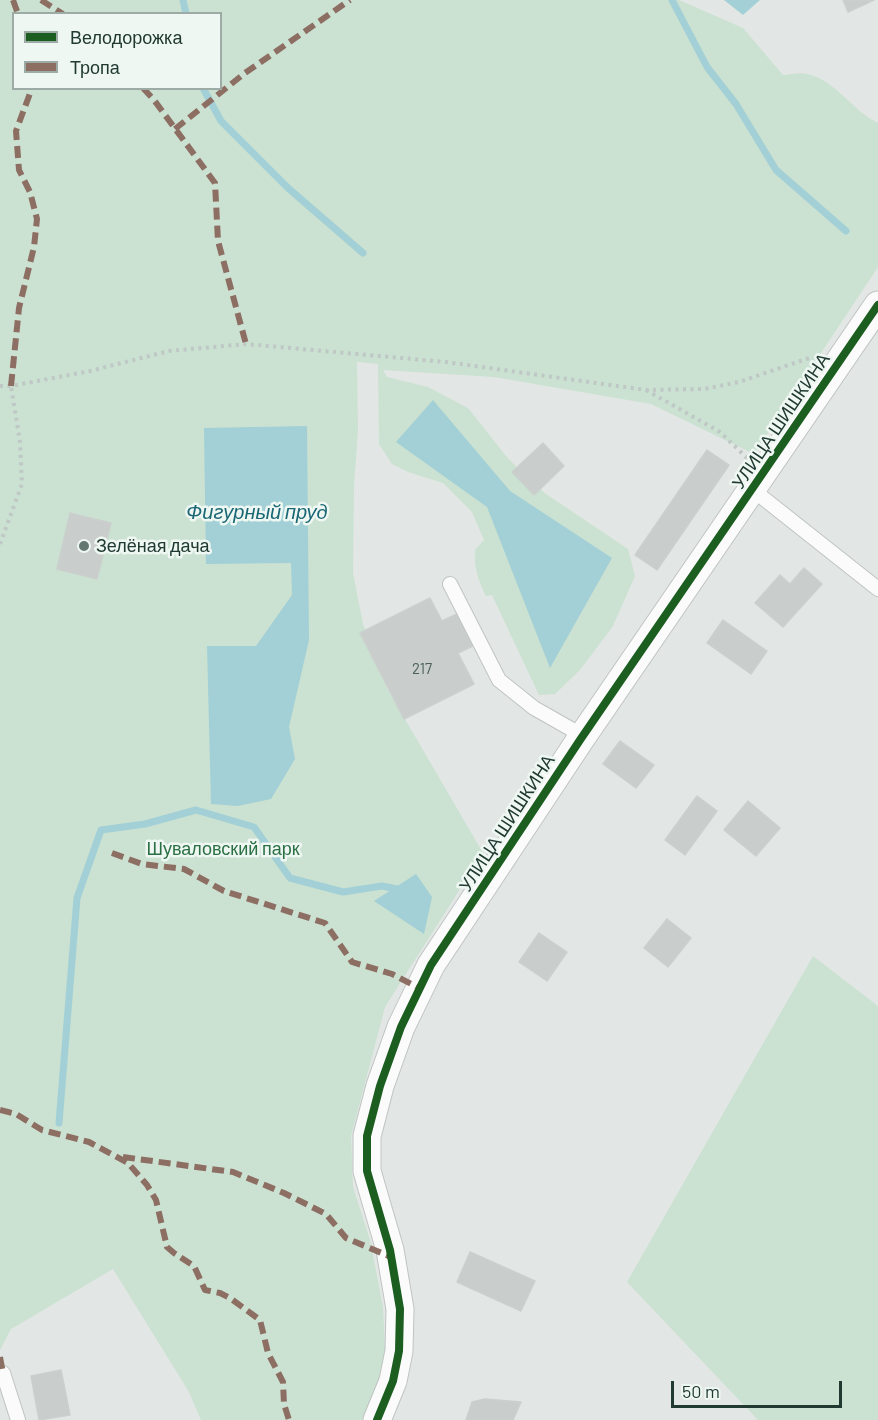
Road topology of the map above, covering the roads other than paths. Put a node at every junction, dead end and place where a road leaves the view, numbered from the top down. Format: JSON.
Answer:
{"nodes":[{"id":1,"x":878,"y":307,"type":"edge"},
{"id":2,"x":758,"y":482,"type":"junction"},
{"id":3,"x":450,"y":584,"type":"dead end"},
{"id":4,"x":878,"y":589,"type":"edge"},
{"id":5,"x":580,"y":740,"type":"junction"},
{"id":6,"x":3,"y":1373,"type":"dead end"},
{"id":7,"x":18,"y":1420,"type":"edge"},
{"id":8,"x":377,"y":1420,"type":"edge"}],
"edges":[{"from":1,"to":2,"type":"street","name":"УЛИЦА ШИШКИНА"},
{"from":2,"to":4,"type":"lane"},
{"from":2,"to":5,"type":"street","name":"УЛИЦА ШИШКИНА"},
{"from":3,"to":5,"type":"lane"},
{"from":5,"to":8,"type":"street","name":"УЛИЦА ШИШКИНА"},
{"from":6,"to":7,"type":"lane"}]}
